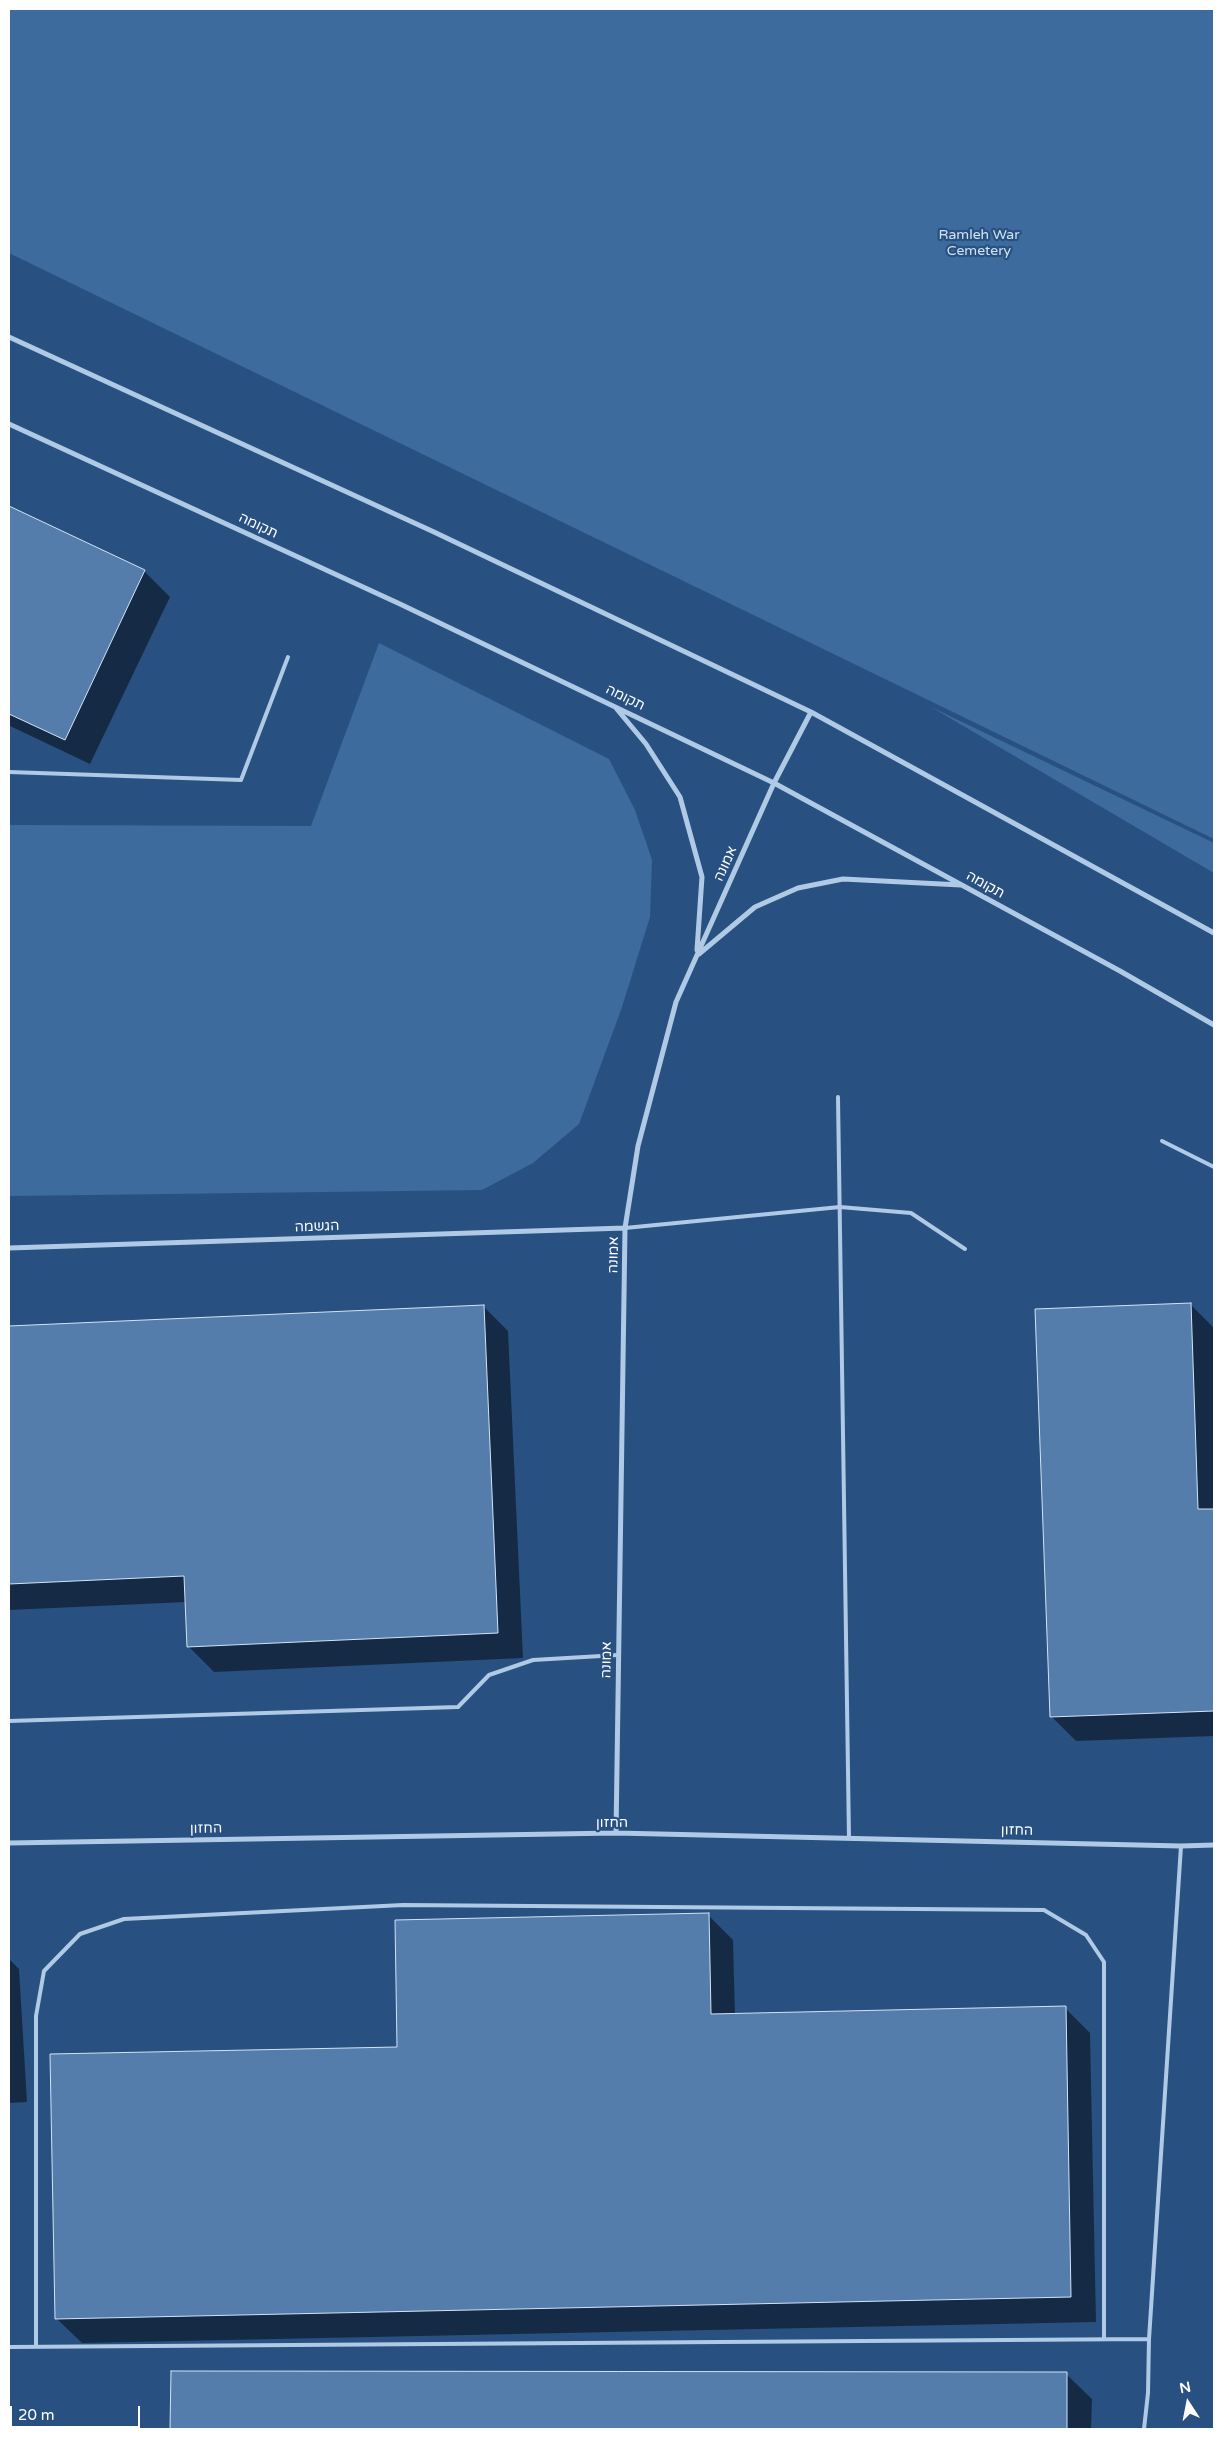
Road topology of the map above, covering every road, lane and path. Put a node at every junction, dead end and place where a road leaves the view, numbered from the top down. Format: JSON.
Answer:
{"nodes":[{"id":1,"x":9,"y":337,"type":"edge"},
{"id":2,"x":9,"y":424,"type":"edge"},
{"id":3,"x":288,"y":657,"type":"dead end"},
{"id":4,"x":614,"y":706,"type":"junction"},
{"id":5,"x":811,"y":712,"type":"junction"},
{"id":6,"x":9,"y":772,"type":"edge"},
{"id":7,"x":774,"y":783,"type":"junction"},
{"id":8,"x":962,"y":885,"type":"junction"},
{"id":9,"x":1214,"y":933,"type":"edge"},
{"id":10,"x":697,"y":956,"type":"junction"},
{"id":11,"x":1214,"y":1025,"type":"edge"},
{"id":12,"x":838,"y":1097,"type":"dead end"},
{"id":13,"x":1162,"y":1141,"type":"dead end"},
{"id":14,"x":1214,"y":1167,"type":"edge"},
{"id":15,"x":840,"y":1207,"type":"junction"},
{"id":16,"x":625,"y":1228,"type":"junction"},
{"id":17,"x":9,"y":1248,"type":"edge"},
{"id":18,"x":965,"y":1249,"type":"dead end"},
{"id":19,"x":618,"y":1655,"type":"junction"},
{"id":20,"x":9,"y":1721,"type":"edge"},
{"id":21,"x":616,"y":1833,"type":"junction"},
{"id":22,"x":850,"y":1838,"type":"junction"},
{"id":23,"x":9,"y":1843,"type":"edge"},
{"id":24,"x":1214,"y":1845,"type":"edge"},
{"id":25,"x":1181,"y":1846,"type":"junction"},
{"id":26,"x":1104,"y":2339,"type":"junction"},
{"id":27,"x":1149,"y":2339,"type":"junction"},
{"id":28,"x":36,"y":2346,"type":"junction"},
{"id":29,"x":9,"y":2347,"type":"edge"},
{"id":30,"x":1144,"y":2429,"type":"edge"}],
"edges":[{"from":1,"to":5,"type":"street"},
{"from":2,"to":4,"type":"street","name":"תקומה"},
{"from":3,"to":6,"type":"lane"},
{"from":4,"to":7,"type":"street","name":"תקומה"},
{"from":4,"to":10,"type":"street"},
{"from":5,"to":7,"type":"street","name":"אמונה"},
{"from":5,"to":9,"type":"street"},
{"from":7,"to":8,"type":"street","name":"תקומה"},
{"from":7,"to":10,"type":"street","name":"אמונה"},
{"from":8,"to":10,"type":"street"},
{"from":8,"to":11,"type":"street","name":"תקומה"},
{"from":10,"to":16,"type":"street","name":"אמונה"},
{"from":12,"to":15,"type":"lane"},
{"from":13,"to":14,"type":"lane"},
{"from":15,"to":16,"type":"lane"},
{"from":15,"to":18,"type":"lane"},
{"from":15,"to":22,"type":"lane"},
{"from":16,"to":17,"type":"street","name":"הגשמה"},
{"from":16,"to":19,"type":"street","name":"אמונה"},
{"from":19,"to":20,"type":"lane"},
{"from":19,"to":21,"type":"street","name":"אמונה"},
{"from":21,"to":22,"type":"street","name":"החזון"},
{"from":21,"to":23,"type":"street","name":"החזון"},
{"from":22,"to":25,"type":"street","name":"החזון"},
{"from":24,"to":25,"type":"street","name":"החזון"},
{"from":25,"to":27,"type":"lane"},
{"from":26,"to":27,"type":"lane"},
{"from":26,"to":28,"type":"lane"},
{"from":26,"to":28,"type":"lane"},
{"from":27,"to":30,"type":"lane"},
{"from":28,"to":29,"type":"lane"}]}
